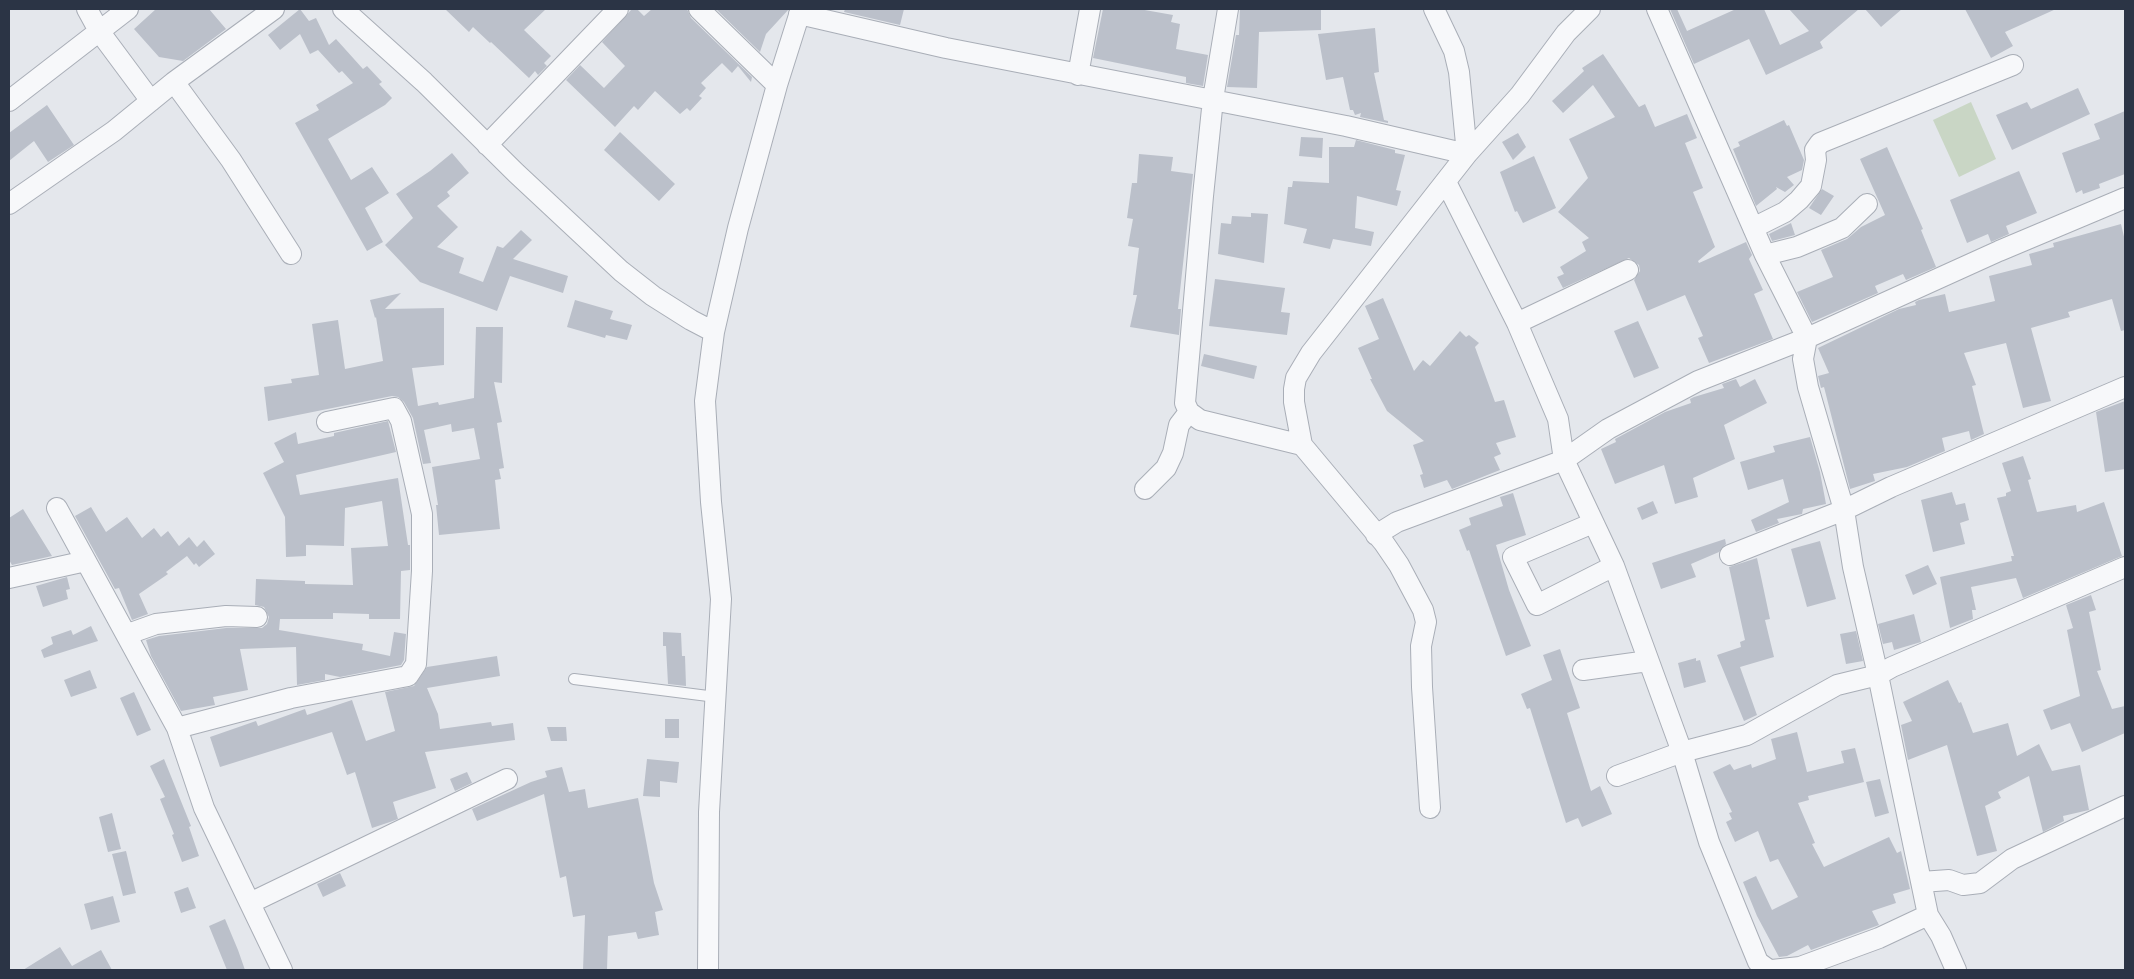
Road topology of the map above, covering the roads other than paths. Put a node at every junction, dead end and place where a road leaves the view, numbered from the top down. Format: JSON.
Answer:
{"nodes":[{"id":1,"x":87,"y":9,"type":"edge"},
{"id":2,"x":128,"y":9,"type":"edge"},
{"id":3,"x":274,"y":9,"type":"edge"},
{"id":4,"x":343,"y":9,"type":"edge"},
{"id":5,"x":618,"y":9,"type":"edge"},
{"id":6,"x":699,"y":9,"type":"edge"},
{"id":7,"x":1090,"y":9,"type":"edge"},
{"id":8,"x":1228,"y":9,"type":"edge"},
{"id":9,"x":1434,"y":9,"type":"edge"},
{"id":10,"x":1590,"y":9,"type":"edge"},
{"id":11,"x":1657,"y":9,"type":"edge"},
{"id":12,"x":800,"y":11,"type":"edge"},
{"id":13,"x":99,"y":31,"type":"junction"},
{"id":14,"x":2013,"y":65,"type":"dead end"},
{"id":15,"x":1078,"y":75,"type":"junction"},
{"id":16,"x":174,"y":82,"type":"junction"},
{"id":17,"x":777,"y":85,"type":"junction"},
{"id":18,"x":1213,"y":99,"type":"junction"},
{"id":19,"x":9,"y":101,"type":"edge"},
{"id":20,"x":151,"y":101,"type":"junction"},
{"id":21,"x":487,"y":145,"type":"junction"},
{"id":22,"x":1468,"y":154,"type":"junction"},
{"id":23,"x":1446,"y":182,"type":"junction"},
{"id":24,"x":2125,"y":198,"type":"edge"},
{"id":25,"x":9,"y":204,"type":"edge"},
{"id":26,"x":1867,"y":204,"type":"dead end"},
{"id":27,"x":1753,"y":228,"type":"junction"},
{"id":28,"x":291,"y":254,"type":"dead end"},
{"id":29,"x":1765,"y":255,"type":"junction"},
{"id":30,"x":1628,"y":270,"type":"dead end"},
{"id":31,"x":1517,"y":323,"type":"junction"},
{"id":32,"x":714,"y":332,"type":"junction"},
{"id":33,"x":1807,"y":338,"type":"junction"},
{"id":34,"x":2125,"y":388,"type":"edge"},
{"id":35,"x":1189,"y":412,"type":"junction"},
{"id":36,"x":328,"y":422,"type":"dead end"},
{"id":37,"x":1302,"y":445,"type":"junction"},
{"id":38,"x":1564,"y":460,"type":"junction"},
{"id":39,"x":1145,"y":488,"type":"dead end"},
{"id":40,"x":58,"y":508,"type":"dead end"},
{"id":41,"x":1844,"y":510,"type":"junction"},
{"id":42,"x":1593,"y":522,"type":"junction"},
{"id":43,"x":1376,"y":535,"type":"junction"},
{"id":44,"x":1730,"y":555,"type":"dead end"},
{"id":45,"x":86,"y":561,"type":"junction"},
{"id":46,"x":1614,"y":566,"type":"junction"},
{"id":47,"x":2125,"y":567,"type":"edge"},
{"id":48,"x":9,"y":578,"type":"edge"},
{"id":49,"x":257,"y":617,"type":"dead end"},
{"id":50,"x":128,"y":634,"type":"junction"},
{"id":51,"x":1648,"y":661,"type":"junction"},
{"id":52,"x":1583,"y":670,"type":"dead end"},
{"id":53,"x":1878,"y":675,"type":"junction"},
{"id":54,"x":574,"y":679,"type":"dead end"},
{"id":55,"x":716,"y":697,"type":"junction"},
{"id":56,"x":177,"y":728,"type":"junction"},
{"id":57,"x":1682,"y":752,"type":"junction"},
{"id":58,"x":1617,"y":776,"type":"dead end"},
{"id":59,"x":507,"y":779,"type":"dead end"},
{"id":60,"x":2125,"y":806,"type":"edge"},
{"id":61,"x":1430,"y":808,"type":"dead end"},
{"id":62,"x":1921,"y":882,"type":"junction"},
{"id":63,"x":250,"y":903,"type":"junction"},
{"id":64,"x":1928,"y":915,"type":"junction"},
{"id":65,"x":282,"y":970,"type":"edge"},
{"id":66,"x":708,"y":970,"type":"edge"},
{"id":67,"x":1770,"y":970,"type":"edge"},
{"id":68,"x":1956,"y":970,"type":"edge"}],
"edges":[{"from":1,"to":13,"type":"street"},
{"from":2,"to":13,"type":"street"},
{"from":3,"to":16,"type":"street"},
{"from":4,"to":21,"type":"street"},
{"from":5,"to":21,"type":"street"},
{"from":6,"to":17,"type":"street"},
{"from":7,"to":15,"type":"street"},
{"from":8,"to":18,"type":"street"},
{"from":9,"to":22,"type":"street"},
{"from":10,"to":22,"type":"street"},
{"from":11,"to":27,"type":"street"},
{"from":12,"to":15,"type":"street"},
{"from":12,"to":17,"type":"street"},
{"from":13,"to":19,"type":"street"},
{"from":13,"to":20,"type":"street"},
{"from":14,"to":27,"type":"street"},
{"from":15,"to":18,"type":"street"},
{"from":16,"to":20,"type":"street"},
{"from":16,"to":28,"type":"street"},
{"from":17,"to":32,"type":"street"},
{"from":18,"to":22,"type":"street"},
{"from":18,"to":35,"type":"street"},
{"from":20,"to":25,"type":"street"},
{"from":21,"to":32,"type":"street"},
{"from":22,"to":23,"type":"street"},
{"from":23,"to":31,"type":"street"},
{"from":23,"to":37,"type":"street"},
{"from":24,"to":33,"type":"street"},
{"from":26,"to":29,"type":"street"},
{"from":27,"to":29,"type":"street"},
{"from":29,"to":33,"type":"street"},
{"from":30,"to":31,"type":"street"},
{"from":31,"to":38,"type":"street"},
{"from":32,"to":55,"type":"street"},
{"from":33,"to":38,"type":"street"},
{"from":33,"to":41,"type":"street"},
{"from":34,"to":41,"type":"street"},
{"from":35,"to":37,"type":"street"},
{"from":35,"to":39,"type":"street"},
{"from":36,"to":56,"type":"street"},
{"from":37,"to":43,"type":"street"},
{"from":38,"to":42,"type":"street"},
{"from":38,"to":43,"type":"street"},
{"from":40,"to":45,"type":"street"},
{"from":41,"to":44,"type":"street"},
{"from":41,"to":53,"type":"street"},
{"from":42,"to":46,"type":"street"},
{"from":42,"to":46,"type":"street"},
{"from":43,"to":61,"type":"street"},
{"from":45,"to":48,"type":"street"},
{"from":45,"to":50,"type":"street"},
{"from":46,"to":51,"type":"street"},
{"from":47,"to":53,"type":"street"},
{"from":49,"to":50,"type":"street"},
{"from":50,"to":56,"type":"street"},
{"from":51,"to":52,"type":"street"},
{"from":51,"to":57,"type":"street"},
{"from":53,"to":57,"type":"street"},
{"from":53,"to":62,"type":"street"},
{"from":54,"to":55,"type":"lane"},
{"from":55,"to":66,"type":"street"},
{"from":56,"to":63,"type":"street"},
{"from":57,"to":58,"type":"street"},
{"from":57,"to":67,"type":"street"},
{"from":59,"to":63,"type":"street"},
{"from":60,"to":62,"type":"street"},
{"from":62,"to":64,"type":"street"},
{"from":63,"to":65,"type":"street"},
{"from":64,"to":67,"type":"street"},
{"from":64,"to":68,"type":"street"}]}
